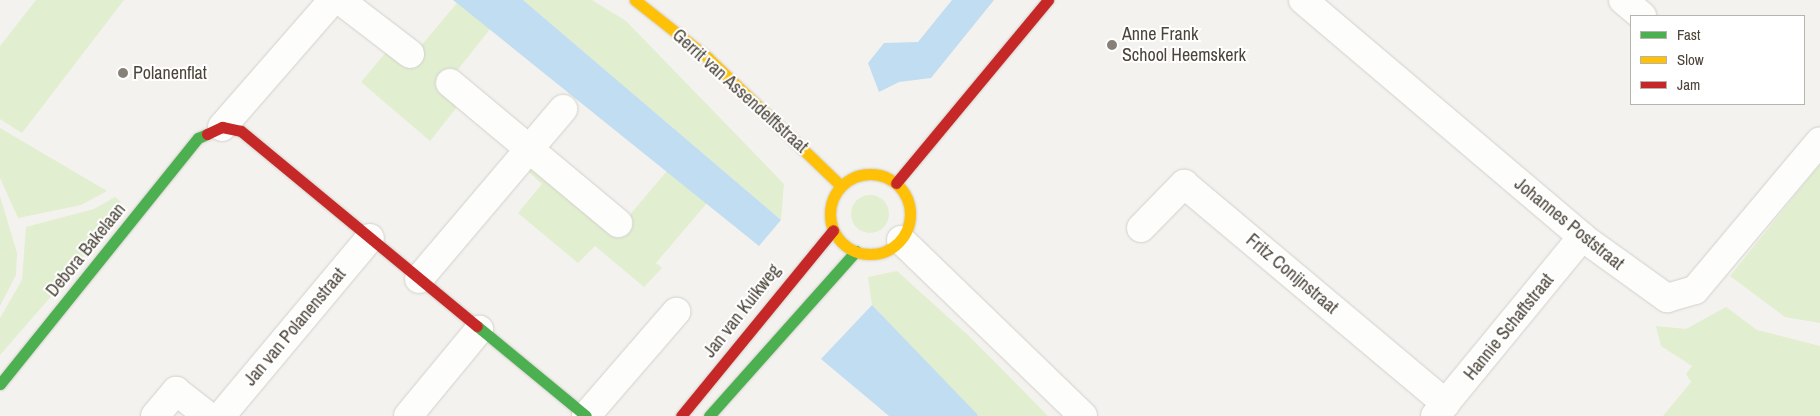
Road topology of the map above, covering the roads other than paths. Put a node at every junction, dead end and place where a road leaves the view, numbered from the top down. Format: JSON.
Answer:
{"nodes":[{"id":1,"x":635,"y":0,"type":"edge"},
{"id":2,"x":1048,"y":0,"type":"edge"},
{"id":3,"x":1303,"y":0,"type":"edge"},
{"id":4,"x":1622,"y":0,"type":"edge"},
{"id":5,"x":1660,"y":0,"type":"edge"},
{"id":6,"x":332,"y":1,"type":"edge"},
{"id":7,"x":1643,"y":15,"type":"edge"},
{"id":8,"x":1645,"y":15,"type":"edge"},
{"id":9,"x":410,"y":54,"type":"dead end"},
{"id":10,"x":450,"y":82,"type":"dead end"},
{"id":11,"x":563,"y":109,"type":"dead end"},
{"id":12,"x":210,"y":133,"type":"junction"},
{"id":13,"x":1820,"y":141,"type":"edge"},
{"id":14,"x":530,"y":148,"type":"junction"},
{"id":15,"x":896,"y":183,"type":"junction"},
{"id":16,"x":841,"y":186,"type":"junction"},
{"id":17,"x":618,"y":223,"type":"dead end"},
{"id":18,"x":1141,"y":228,"type":"dead end"},
{"id":19,"x":833,"y":230,"type":"junction"},
{"id":20,"x":1582,"y":237,"type":"junction"},
{"id":21,"x":370,"y":238,"type":"junction"},
{"id":22,"x":901,"y":240,"type":"junction"},
{"id":23,"x":856,"y":252,"type":"junction"},
{"id":24,"x":419,"y":279,"type":"junction"},
{"id":25,"x":676,"y":312,"type":"dead end"},
{"id":26,"x":479,"y":330,"type":"junction"},
{"id":27,"x":0,"y":384,"type":"edge"},
{"id":28,"x":1440,"y":410,"type":"edge"},
{"id":29,"x":155,"y":416,"type":"edge"},
{"id":30,"x":208,"y":416,"type":"edge"},
{"id":31,"x":221,"y":416,"type":"edge"},
{"id":32,"x":408,"y":416,"type":"edge"},
{"id":33,"x":586,"y":416,"type":"edge"},
{"id":34,"x":681,"y":416,"type":"edge"},
{"id":35,"x":709,"y":416,"type":"edge"},
{"id":36,"x":1083,"y":416,"type":"edge"}],
"edges":[{"from":1,"to":16,"type":"street","name":"Gerrit van Assendelftstraat"},
{"from":2,"to":15,"type":"street"},
{"from":3,"to":20,"type":"street","name":"Johannes Poststraat"},
{"from":4,"to":7,"type":"street"},
{"from":5,"to":8,"type":"street"},
{"from":6,"to":9,"type":"street"},
{"from":6,"to":12,"type":"street"},
{"from":10,"to":14,"type":"street"},
{"from":11,"to":14,"type":"street"},
{"from":12,"to":21,"type":"street"},
{"from":12,"to":27,"type":"street","name":"Debora Bakelaan"},
{"from":13,"to":20,"type":"street","name":"Johannes Poststraat"},
{"from":14,"to":17,"type":"street"},
{"from":14,"to":24,"type":"street"},
{"from":15,"to":16,"type":"street"},
{"from":15,"to":22,"type":"street"},
{"from":16,"to":19,"type":"street"},
{"from":18,"to":28,"type":"street","name":"Fritz Conijnstraat"},
{"from":19,"to":23,"type":"street"},
{"from":19,"to":34,"type":"street","name":"Jan van Kuikweg"},
{"from":20,"to":28,"type":"street","name":"Hannie Schaftstraat"},
{"from":21,"to":24,"type":"street"},
{"from":21,"to":31,"type":"street","name":"Jan van Polanenstraat"},
{"from":22,"to":23,"type":"street"},
{"from":22,"to":36,"type":"street"},
{"from":23,"to":35,"type":"street"},
{"from":24,"to":26,"type":"street"},
{"from":25,"to":33,"type":"street"},
{"from":26,"to":32,"type":"street"},
{"from":26,"to":33,"type":"street"},
{"from":29,"to":30,"type":"street"}]}
